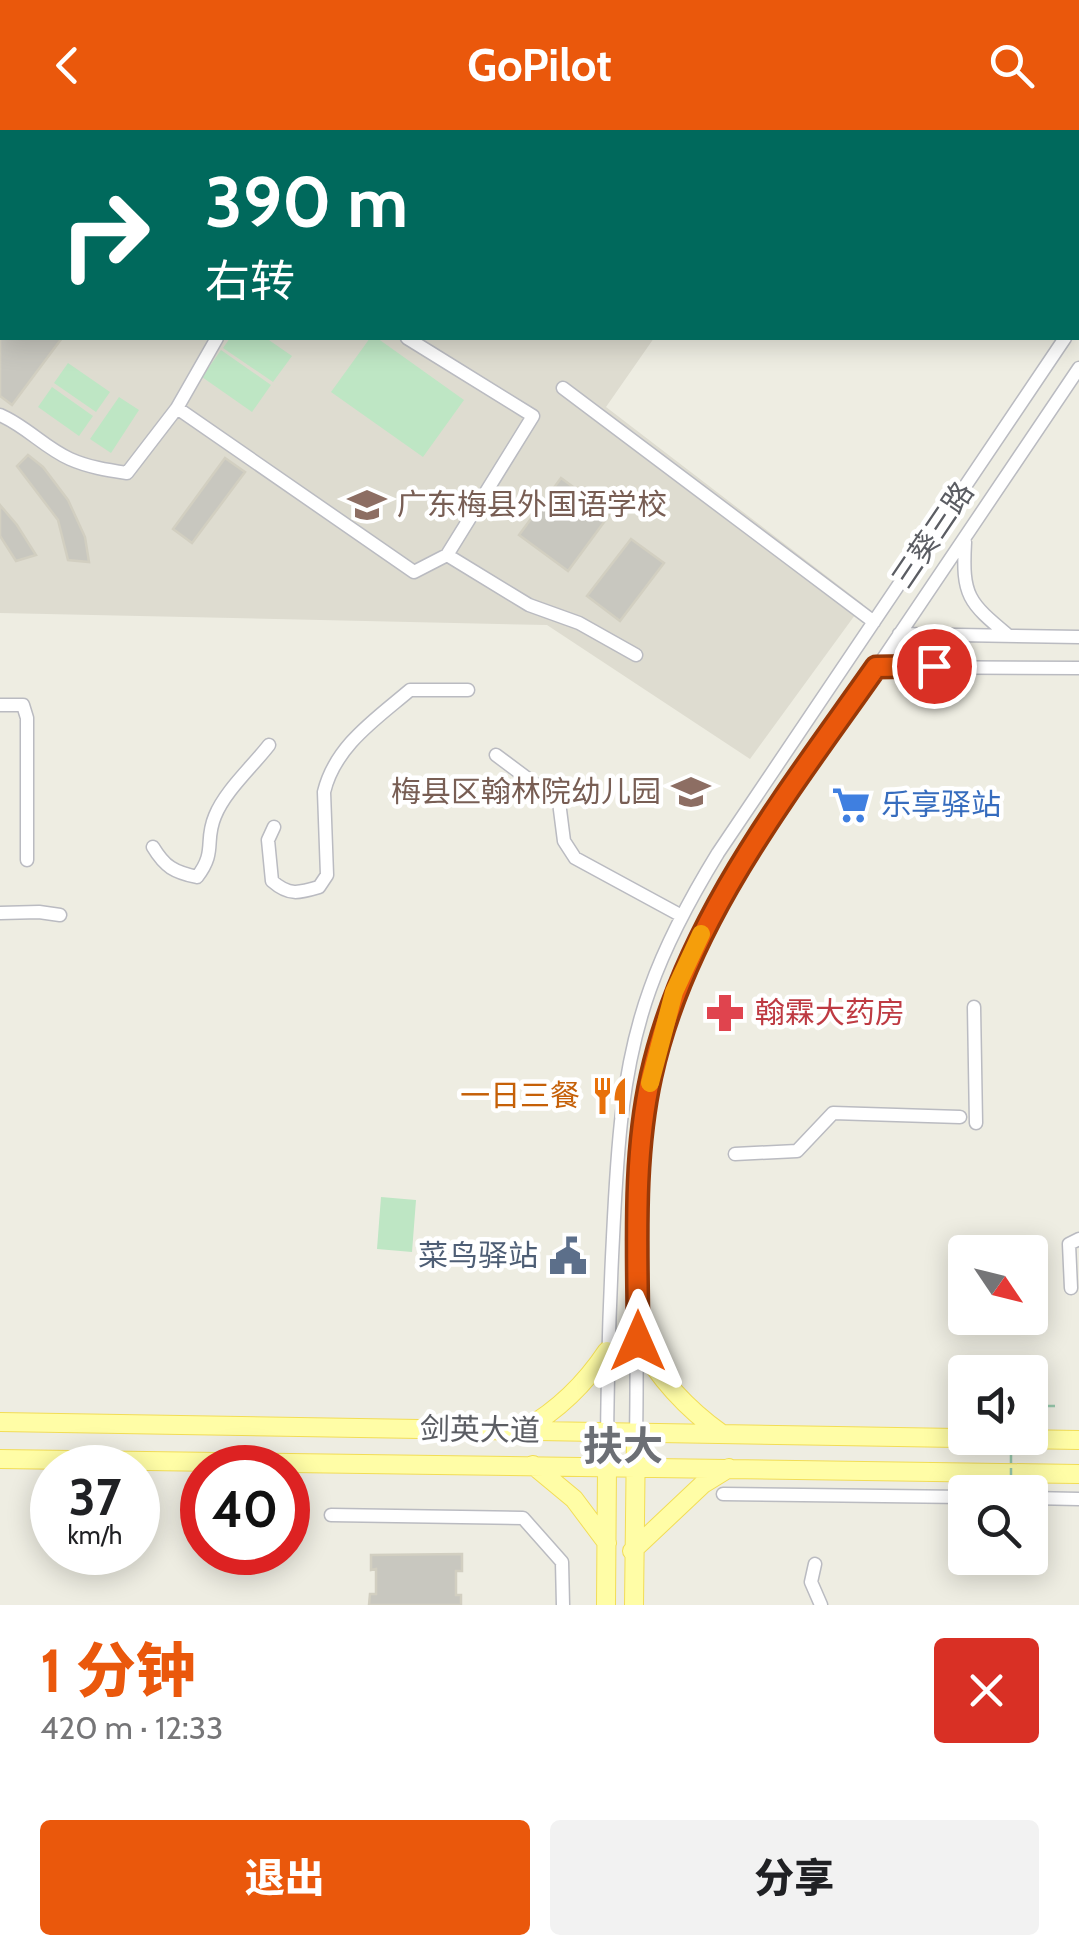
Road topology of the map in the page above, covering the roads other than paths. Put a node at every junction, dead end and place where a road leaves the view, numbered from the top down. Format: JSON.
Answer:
{"nodes":[{"id":1,"x":216,"y":340,"type":"edge"},
{"id":2,"x":410,"y":340,"type":"edge"},
{"id":3,"x":1064,"y":340,"type":"edge"},
{"id":4,"x":1079,"y":368,"type":"edge"},
{"id":5,"x":563,"y":388,"type":"dead end"},
{"id":6,"x":177,"y":408,"type":"junction"},
{"id":7,"x":0,"y":415,"type":"edge"},
{"id":8,"x":965,"y":539,"type":"junction"},
{"id":9,"x":447,"y":555,"type":"junction"},
{"id":10,"x":874,"y":622,"type":"junction"},
{"id":11,"x":899,"y":634,"type":"junction"},
{"id":12,"x":1009,"y":636,"type":"junction"},
{"id":13,"x":1079,"y":638,"type":"edge"},
{"id":14,"x":636,"y":654,"type":"dead end"},
{"id":15,"x":876,"y":667,"type":"junction"},
{"id":16,"x":1079,"y":668,"type":"edge"},
{"id":17,"x":468,"y":690,"type":"dead end"},
{"id":18,"x":0,"y":705,"type":"edge"},
{"id":19,"x":270,"y":745,"type":"dead end"},
{"id":20,"x":496,"y":755,"type":"dead end"},
{"id":21,"x":274,"y":827,"type":"dead end"},
{"id":22,"x":153,"y":847,"type":"dead end"},
{"id":23,"x":27,"y":860,"type":"dead end"},
{"id":24,"x":0,"y":914,"type":"edge"},
{"id":25,"x":60,"y":915,"type":"dead end"},
{"id":26,"x":680,"y":916,"type":"junction"},
{"id":27,"x":974,"y":1008,"type":"dead end"},
{"id":28,"x":960,"y":1117,"type":"dead end"},
{"id":29,"x":976,"y":1123,"type":"dead end"},
{"id":30,"x":735,"y":1154,"type":"dead end"},
{"id":31,"x":1079,"y":1239,"type":"edge"},
{"id":32,"x":1071,"y":1288,"type":"dead end"},
{"id":33,"x":638,"y":1341,"type":"junction"},
{"id":34,"x":607,"y":1351,"type":"junction"},
{"id":35,"x":0,"y":1422,"type":"edge"},
{"id":36,"x":522,"y":1430,"type":"junction"},
{"id":37,"x":607,"y":1432,"type":"junction"},
{"id":38,"x":636,"y":1433,"type":"junction"},
{"id":39,"x":722,"y":1435,"type":"junction"},
{"id":40,"x":1079,"y":1440,"type":"edge"},
{"id":41,"x":0,"y":1458,"type":"edge"},
{"id":42,"x":533,"y":1464,"type":"junction"},
{"id":43,"x":607,"y":1466,"type":"junction"},
{"id":44,"x":635,"y":1466,"type":"junction"},
{"id":45,"x":729,"y":1468,"type":"junction"},
{"id":46,"x":1079,"y":1474,"type":"edge"},
{"id":47,"x":723,"y":1494,"type":"dead end"},
{"id":48,"x":948,"y":1498,"type":"edge"},
{"id":49,"x":1048,"y":1498,"type":"edge"},
{"id":50,"x":1079,"y":1499,"type":"edge"},
{"id":51,"x":331,"y":1516,"type":"dead end"},
{"id":52,"x":608,"y":1544,"type":"junction"},
{"id":53,"x":632,"y":1551,"type":"junction"},
{"id":54,"x":815,"y":1564,"type":"dead end"},
{"id":55,"x":563,"y":1605,"type":"edge"},
{"id":56,"x":606,"y":1605,"type":"edge"},
{"id":57,"x":634,"y":1605,"type":"edge"},
{"id":58,"x":822,"y":1605,"type":"edge"}],
"edges":[{"from":1,"to":6,"type":"street"},
{"from":2,"to":9,"type":"street"},
{"from":3,"to":10,"type":"street","name":"三葵三路"},
{"from":4,"to":8,"type":"street","name":"三葵三路"},
{"from":5,"to":10,"type":"street"},
{"from":6,"to":7,"type":"street"},
{"from":6,"to":9,"type":"street"},
{"from":8,"to":11,"type":"street","name":"三葵三路"},
{"from":8,"to":12,"type":"street"},
{"from":9,"to":14,"type":"street"},
{"from":10,"to":26,"type":"street","name":"三葵三路"},
{"from":11,"to":12,"type":"street"},
{"from":11,"to":15,"type":"street","name":"三葵三路"},
{"from":12,"to":13,"type":"street"},
{"from":15,"to":16,"type":"street"},
{"from":15,"to":33,"type":"street","name":"三葵三路"},
{"from":17,"to":21,"type":"street"},
{"from":18,"to":23,"type":"street"},
{"from":19,"to":22,"type":"street"},
{"from":20,"to":26,"type":"street"},
{"from":24,"to":25,"type":"street"},
{"from":26,"to":34,"type":"street","name":"三葵三路"},
{"from":27,"to":29,"type":"street"},
{"from":28,"to":30,"type":"street"},
{"from":31,"to":32,"type":"street"},
{"from":33,"to":38,"type":"street","name":"三葵三路"},
{"from":33,"to":39,"type":"main road"},
{"from":34,"to":36,"type":"main road"},
{"from":34,"to":37,"type":"street","name":"三葵三路"},
{"from":35,"to":36,"type":"main road","name":"剑英大道"},
{"from":36,"to":37,"type":"main road","name":"剑英大道"},
{"from":37,"to":38,"type":"main road","name":"剑英大道"},
{"from":37,"to":43,"type":"street","name":"三葵三路"},
{"from":38,"to":39,"type":"main road","name":"剑英大道"},
{"from":38,"to":44,"type":"main road"},
{"from":39,"to":40,"type":"main road","name":"剑英大道"},
{"from":41,"to":42,"type":"main road","name":"剑英大道"},
{"from":42,"to":43,"type":"main road","name":"剑英大道"},
{"from":42,"to":52,"type":"main road"},
{"from":43,"to":44,"type":"main road","name":"剑英大道"},
{"from":43,"to":52,"type":"main road"},
{"from":44,"to":45,"type":"main road","name":"剑英大道"},
{"from":44,"to":53,"type":"main road"},
{"from":45,"to":46,"type":"main road","name":"剑英大道"},
{"from":45,"to":53,"type":"main road"},
{"from":47,"to":48,"type":"street"},
{"from":49,"to":50,"type":"street"},
{"from":51,"to":55,"type":"street"},
{"from":52,"to":56,"type":"main road"},
{"from":53,"to":57,"type":"main road"},
{"from":54,"to":58,"type":"street"}]}
